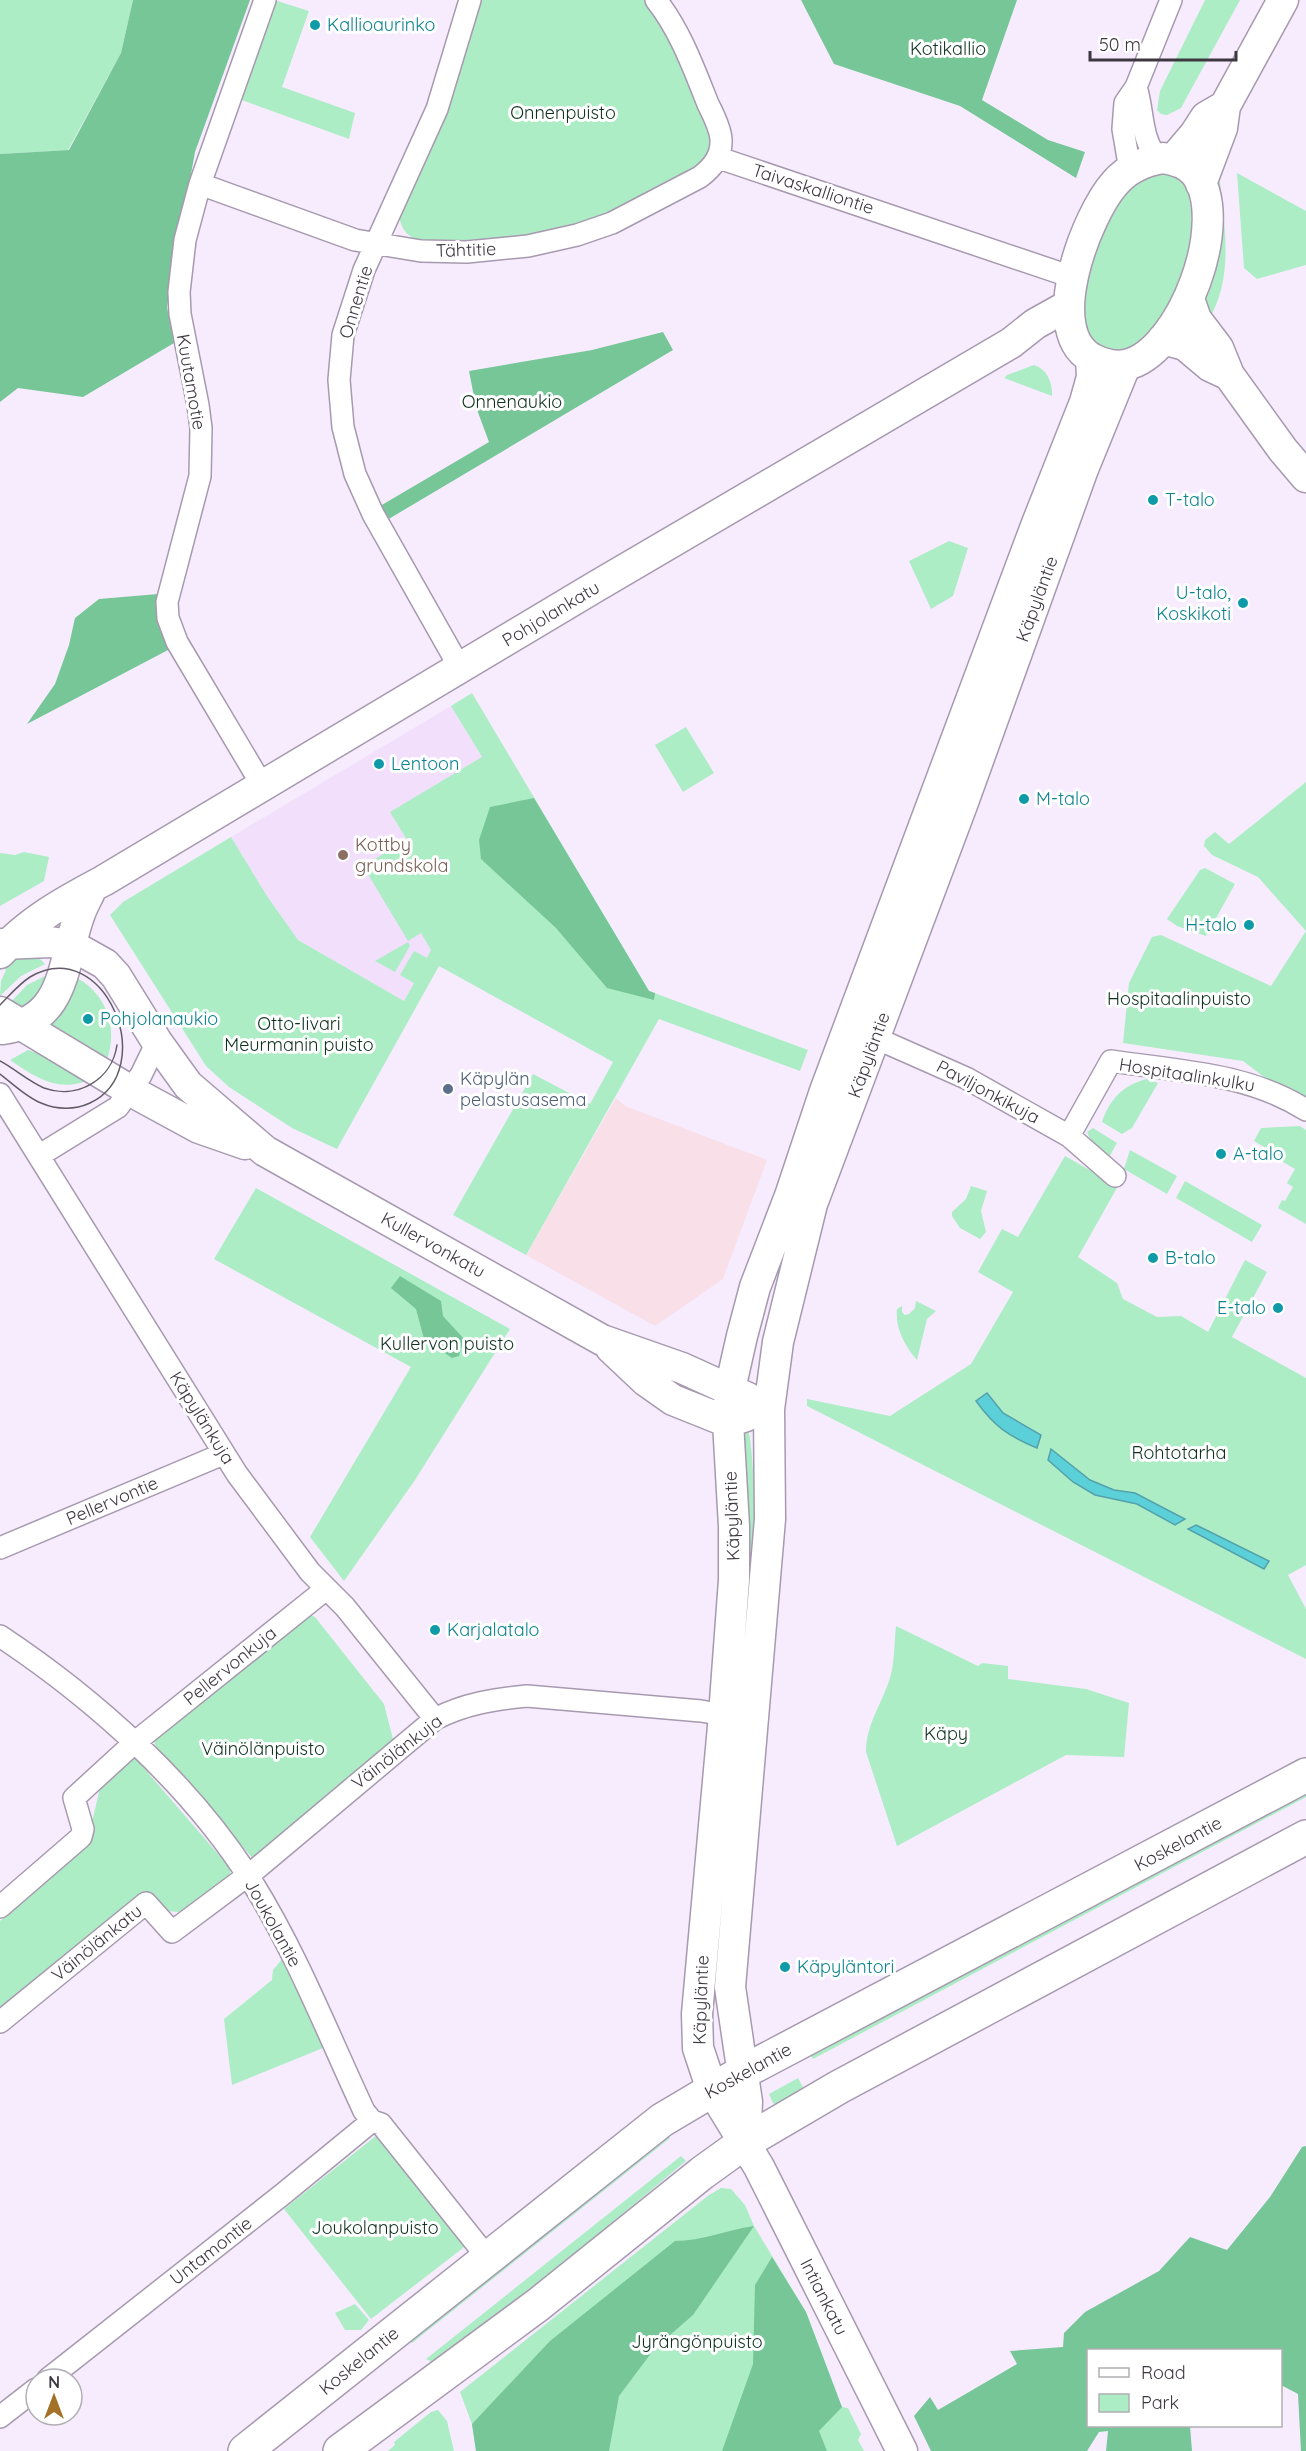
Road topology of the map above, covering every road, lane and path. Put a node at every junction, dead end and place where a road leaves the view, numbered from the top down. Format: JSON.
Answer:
{"nodes":[{"id":1,"x":265,"y":0,"type":"edge"},
{"id":2,"x":471,"y":0,"type":"edge"},
{"id":3,"x":656,"y":0,"type":"edge"},
{"id":4,"x":1171,"y":0,"type":"edge"},
{"id":5,"x":1283,"y":0,"type":"edge"},
{"id":6,"x":1136,"y":87,"type":"junction"},
{"id":7,"x":1225,"y":106,"type":"junction"},
{"id":8,"x":718,"y":158,"type":"junction"},
{"id":9,"x":1166,"y":159,"type":"junction"},
{"id":10,"x":1130,"y":170,"type":"junction"},
{"id":11,"x":200,"y":184,"type":"junction"},
{"id":12,"x":1201,"y":184,"type":"junction"},
{"id":13,"x":376,"y":243,"type":"junction"},
{"id":14,"x":1070,"y":291,"type":"junction"},
{"id":15,"x":1189,"y":299,"type":"junction"},
{"id":16,"x":1163,"y":339,"type":"junction"},
{"id":17,"x":1011,"y":343,"type":"junction"},
{"id":18,"x":1084,"y":350,"type":"junction"},
{"id":19,"x":1125,"y":366,"type":"junction"},
{"id":20,"x":1229,"y":375,"type":"junction"},
{"id":21,"x":1306,"y":477,"type":"edge"},
{"id":22,"x":460,"y":668,"type":"junction"},
{"id":23,"x":262,"y":785,"type":"junction"},
{"id":24,"x":92,"y":887,"type":"junction"},
{"id":25,"x":71,"y":945,"type":"junction"},
{"id":26,"x":3,"y":947,"type":"edge"},
{"id":27,"x":7,"y":1023,"type":"edge"},
{"id":28,"x":862,"y":1032,"type":"junction"},
{"id":29,"x":157,"y":1042,"type":"junction"},
{"id":30,"x":131,"y":1091,"type":"junction"},
{"id":31,"x":0,"y":1094,"type":"edge"},
{"id":32,"x":1306,"y":1110,"type":"edge"},
{"id":33,"x":1069,"y":1136,"type":"junction"},
{"id":34,"x":265,"y":1151,"type":"junction"},
{"id":35,"x":40,"y":1155,"type":"junction"},
{"id":36,"x":1115,"y":1176,"type":"dead end"},
{"id":37,"x":602,"y":1340,"type":"junction"},
{"id":38,"x":730,"y":1389,"type":"junction"},
{"id":39,"x":769,"y":1409,"type":"junction"},
{"id":40,"x":728,"y":1422,"type":"junction"},
{"id":41,"x":223,"y":1454,"type":"junction"},
{"id":42,"x":0,"y":1548,"type":"edge"},
{"id":43,"x":326,"y":1589,"type":"junction"},
{"id":44,"x":0,"y":1636,"type":"edge"},
{"id":45,"x":724,"y":1716,"type":"junction"},
{"id":46,"x":754,"y":1718,"type":"junction"},
{"id":47,"x":435,"y":1719,"type":"junction"},
{"id":48,"x":134,"y":1743,"type":"junction"},
{"id":49,"x":1306,"y":1775,"type":"edge"},
{"id":50,"x":1306,"y":1837,"type":"edge"},
{"id":51,"x":247,"y":1875,"type":"junction"},
{"id":52,"x":0,"y":1907,"type":"edge"},
{"id":53,"x":0,"y":2022,"type":"edge"},
{"id":54,"x":743,"y":2073,"type":"junction"},
{"id":55,"x":712,"y":2090,"type":"junction"},
{"id":56,"x":372,"y":2121,"type":"junction"},
{"id":57,"x":745,"y":2142,"type":"junction"},
{"id":58,"x":487,"y":2257,"type":"junction"},
{"id":59,"x":63,"y":2367,"type":"edge"},
{"id":60,"x":24,"y":2399,"type":"edge"},
{"id":61,"x":0,"y":2418,"type":"edge"},
{"id":62,"x":245,"y":2451,"type":"edge"},
{"id":63,"x":340,"y":2451,"type":"edge"},
{"id":64,"x":902,"y":2451,"type":"edge"}],
"edges":[{"from":1,"to":11,"type":"street","name":"Kuutamotie"},
{"from":2,"to":13,"type":"street","name":"Onnentie"},
{"from":3,"to":8,"type":"street"},
{"from":4,"to":6,"type":"street"},
{"from":5,"to":7,"type":"main road"},
{"from":6,"to":9,"type":"street"},
{"from":6,"to":10,"type":"street"},
{"from":7,"to":9,"type":"main road"},
{"from":7,"to":12,"type":"main road"},
{"from":8,"to":13,"type":"street","name":"Tähtitie"},
{"from":8,"to":14,"type":"street","name":"Taivaskalliontie"},
{"from":9,"to":10,"type":"main road"},
{"from":9,"to":12,"type":"main road"},
{"from":10,"to":14,"type":"main road"},
{"from":11,"to":13,"type":"street","name":"Tähtitie"},
{"from":11,"to":23,"type":"street","name":"Kuutamotie"},
{"from":12,"to":15,"type":"main road"},
{"from":13,"to":22,"type":"street","name":"Onnentie"},
{"from":14,"to":17,"type":"main road","name":"Pohjolankatu"},
{"from":14,"to":18,"type":"main road"},
{"from":15,"to":16,"type":"main road"},
{"from":15,"to":20,"type":"main road"},
{"from":16,"to":19,"type":"main road"},
{"from":16,"to":20,"type":"main road"},
{"from":17,"to":18,"type":"main road","name":"Pohjolankatu"},
{"from":17,"to":22,"type":"main road","name":"Pohjolankatu"},
{"from":18,"to":19,"type":"main road"},
{"from":18,"to":28,"type":"main road","name":"Käpyläntie"},
{"from":19,"to":28,"type":"main road","name":"Käpyläntie"},
{"from":20,"to":21,"type":"main road"},
{"from":22,"to":23,"type":"main road","name":"Pohjolankatu"},
{"from":23,"to":24,"type":"main road","name":"Pohjolankatu"},
{"from":24,"to":25,"type":"main road"},
{"from":24,"to":26,"type":"main road","name":"Pohjolankatu"},
{"from":25,"to":26,"type":"main road","name":"Kullervonkatu"},
{"from":25,"to":27,"type":"main road"},
{"from":25,"to":29,"type":"main road","name":"Kullervonkatu"},
{"from":27,"to":30,"type":"main road","name":"Kullervonkatu"},
{"from":28,"to":33,"type":"street","name":"Paviljonkikuja"},
{"from":28,"to":38,"type":"main road","name":"Käpyläntie"},
{"from":28,"to":39,"type":"main road","name":"Käpyläntie"},
{"from":29,"to":30,"type":"street"},
{"from":29,"to":34,"type":"main road","name":"Kullervonkatu"},
{"from":30,"to":34,"type":"main road","name":"Kullervonkatu"},
{"from":30,"to":35,"type":"street"},
{"from":31,"to":35,"type":"street","name":"Käpylänkuja"},
{"from":32,"to":33,"type":"street","name":"Hospitaalinkulku"},
{"from":33,"to":36,"type":"street","name":"Paviljonkikuja"},
{"from":34,"to":37,"type":"main road","name":"Kullervonkatu"},
{"from":35,"to":41,"type":"street","name":"Käpylänkuja"},
{"from":37,"to":38,"type":"main road","name":"Kullervonkatu"},
{"from":37,"to":40,"type":"main road","name":"Kullervonkatu"},
{"from":38,"to":39,"type":"main road","name":"Kullervonkatu"},
{"from":38,"to":40,"type":"main road","name":"Käpyläntie"},
{"from":39,"to":40,"type":"main road"},
{"from":39,"to":46,"type":"main road","name":"Käpyläntie"},
{"from":40,"to":45,"type":"main road","name":"Käpyläntie"},
{"from":41,"to":42,"type":"street","name":"Pellervontie"},
{"from":41,"to":43,"type":"street","name":"Käpylänkuja"},
{"from":43,"to":47,"type":"street","name":"Käpylänkuja"},
{"from":43,"to":48,"type":"street","name":"Pellervonkuja"},
{"from":44,"to":48,"type":"street","name":"Joukolantie"},
{"from":45,"to":46,"type":"street","name":"Väinölänkuja"},
{"from":45,"to":47,"type":"street","name":"Väinölänkuja"},
{"from":45,"to":55,"type":"main road","name":"Käpyläntie"},
{"from":46,"to":54,"type":"main road","name":"Käpyläntie"},
{"from":47,"to":51,"type":"street","name":"Väinölänkuja"},
{"from":48,"to":51,"type":"street","name":"Joukolantie"},
{"from":48,"to":52,"type":"street"},
{"from":49,"to":54,"type":"main road","name":"Koskelantie"},
{"from":50,"to":57,"type":"main road"},
{"from":51,"to":53,"type":"street","name":"Väinölänkatu"},
{"from":51,"to":56,"type":"street","name":"Joukolantie"},
{"from":54,"to":55,"type":"main road","name":"Koskelantie"},
{"from":54,"to":57,"type":"main road","name":"Käpyläntie"},
{"from":55,"to":57,"type":"main road","name":"Käpyläntie"},
{"from":55,"to":58,"type":"main road","name":"Koskelantie"},
{"from":56,"to":58,"type":"street","name":"Joukolantie"},
{"from":56,"to":59,"type":"street","name":"Untamontie"},
{"from":57,"to":63,"type":"main road"},
{"from":57,"to":64,"type":"main road","name":"Intiankatu"},
{"from":58,"to":62,"type":"main road","name":"Koskelantie"},
{"from":60,"to":61,"type":"street"}]}
